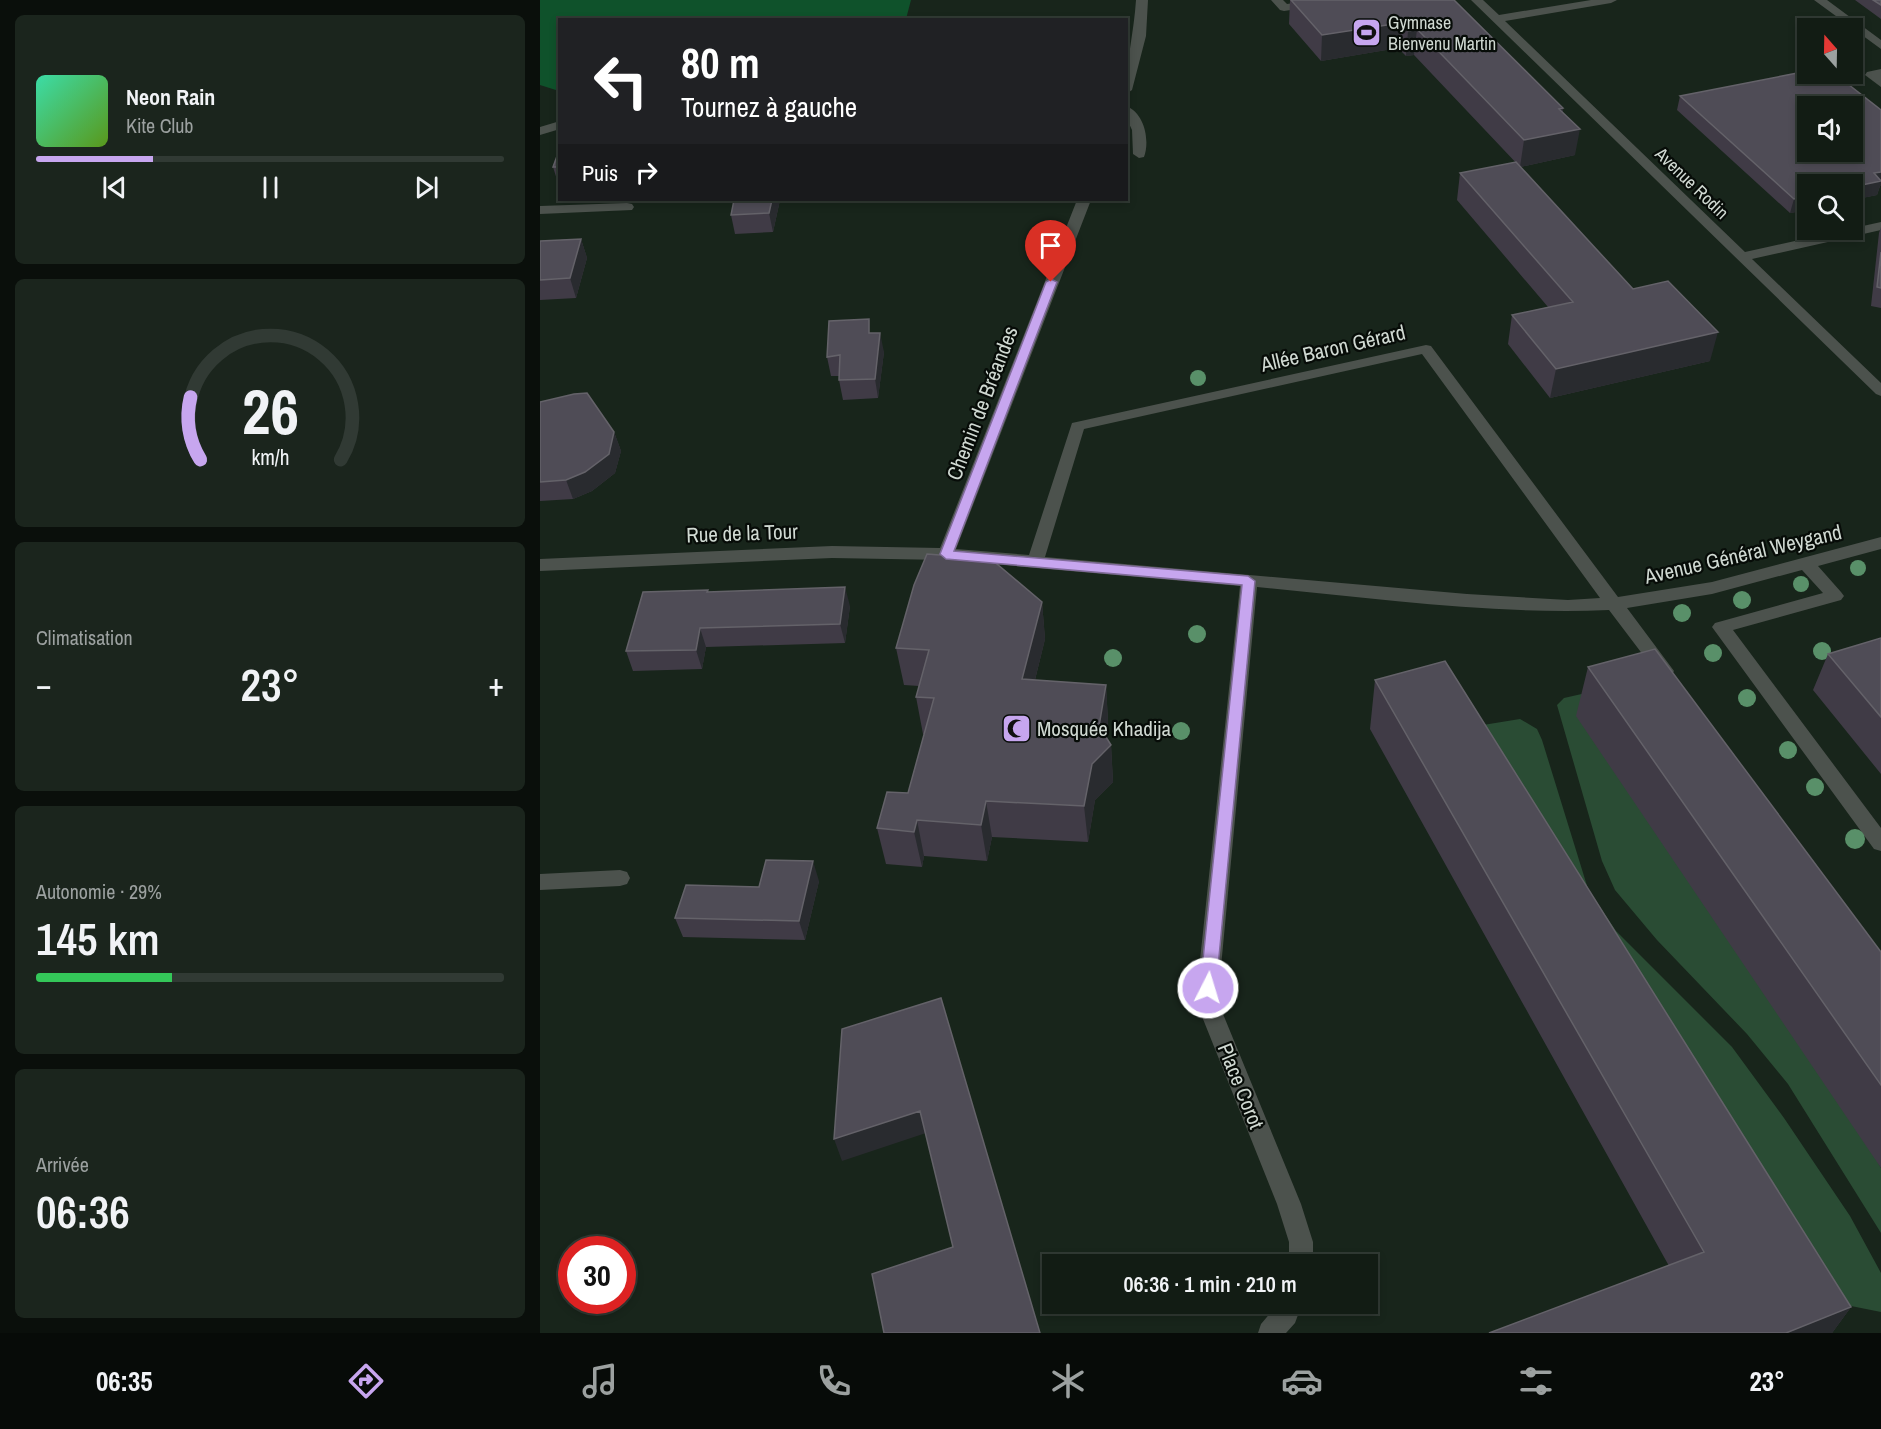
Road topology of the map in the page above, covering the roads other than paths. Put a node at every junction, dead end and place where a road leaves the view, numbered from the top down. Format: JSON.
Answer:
{"nodes":[{"id":1,"x":1142,"y":0,"type":"edge"},
{"id":2,"x":1277,"y":0,"type":"edge"},
{"id":3,"x":1338,"y":0,"type":"edge"},
{"id":4,"x":1477,"y":0,"type":"edge"},
{"id":5,"x":1611,"y":0,"type":"edge"},
{"id":6,"x":1820,"y":0,"type":"edge"},
{"id":7,"x":1497,"y":19,"type":"junction"},
{"id":8,"x":1881,"y":45,"type":"edge"},
{"id":9,"x":1881,"y":73,"type":"edge"},
{"id":10,"x":1128,"y":82,"type":"edge"},
{"id":11,"x":1881,"y":83,"type":"edge"},
{"id":12,"x":1128,"y":111,"type":"edge"},
{"id":13,"x":558,"y":126,"type":"edge"},
{"id":14,"x":540,"y":131,"type":"edge"},
{"id":15,"x":1139,"y":154,"type":"dead end"},
{"id":16,"x":1084,"y":201,"type":"edge"},
{"id":17,"x":627,"y":207,"type":"dead end"},
{"id":18,"x":540,"y":210,"type":"edge"},
{"id":19,"x":1881,"y":226,"type":"edge"},
{"id":20,"x":1742,"y":257,"type":"junction"},
{"id":21,"x":1881,"y":391,"type":"edge"},
{"id":22,"x":1881,"y":543,"type":"edge"},
{"id":23,"x":946,"y":554,"type":"junction"},
{"id":24,"x":1035,"y":562,"type":"junction"},
{"id":25,"x":1806,"y":563,"type":"junction"},
{"id":26,"x":540,"y":565,"type":"edge"},
{"id":27,"x":1248,"y":581,"type":"junction"},
{"id":28,"x":1614,"y":604,"type":"junction"},
{"id":29,"x":1676,"y":685,"type":"edge"},
{"id":30,"x":1881,"y":843,"type":"edge"},
{"id":31,"x":620,"y":878,"type":"dead end"},
{"id":32,"x":540,"y":882,"type":"edge"},
{"id":33,"x":1300,"y":1254,"type":"edge"},
{"id":34,"x":1286,"y":1314,"type":"edge"},
{"id":35,"x":1270,"y":1333,"type":"edge"}],
"edges":[{"from":1,"to":10,"type":"street"},
{"from":2,"to":3,"type":"street"},
{"from":4,"to":7,"type":"street","name":"Avenue Rodin"},
{"from":5,"to":7,"type":"street"},
{"from":6,"to":8,"type":"street"},
{"from":7,"to":20,"type":"street","name":"Avenue Rodin"},
{"from":9,"to":11,"type":"street"},
{"from":12,"to":15,"type":"street"},
{"from":13,"to":14,"type":"street"},
{"from":16,"to":23,"type":"street","name":"Chemin de Bréandes"},
{"from":17,"to":18,"type":"street"},
{"from":19,"to":20,"type":"street"},
{"from":20,"to":21,"type":"street","name":"Avenue Rodin"},
{"from":22,"to":25,"type":"street","name":"Avenue Général Weygand"},
{"from":23,"to":24,"type":"street","name":"Rue de la Tour"},
{"from":23,"to":26,"type":"street","name":"Rue de la Tour"},
{"from":24,"to":27,"type":"street","name":"Rue de la Tour"},
{"from":24,"to":28,"type":"street","name":"Allée Baron Gérard"},
{"from":25,"to":28,"type":"street","name":"Avenue Général Weygand"},
{"from":25,"to":30,"type":"street"},
{"from":27,"to":28,"type":"street","name":"Avenue Général Weygand"},
{"from":27,"to":33,"type":"street","name":"Place Corot"},
{"from":28,"to":29,"type":"street"},
{"from":31,"to":32,"type":"street"},
{"from":34,"to":35,"type":"street"}]}
